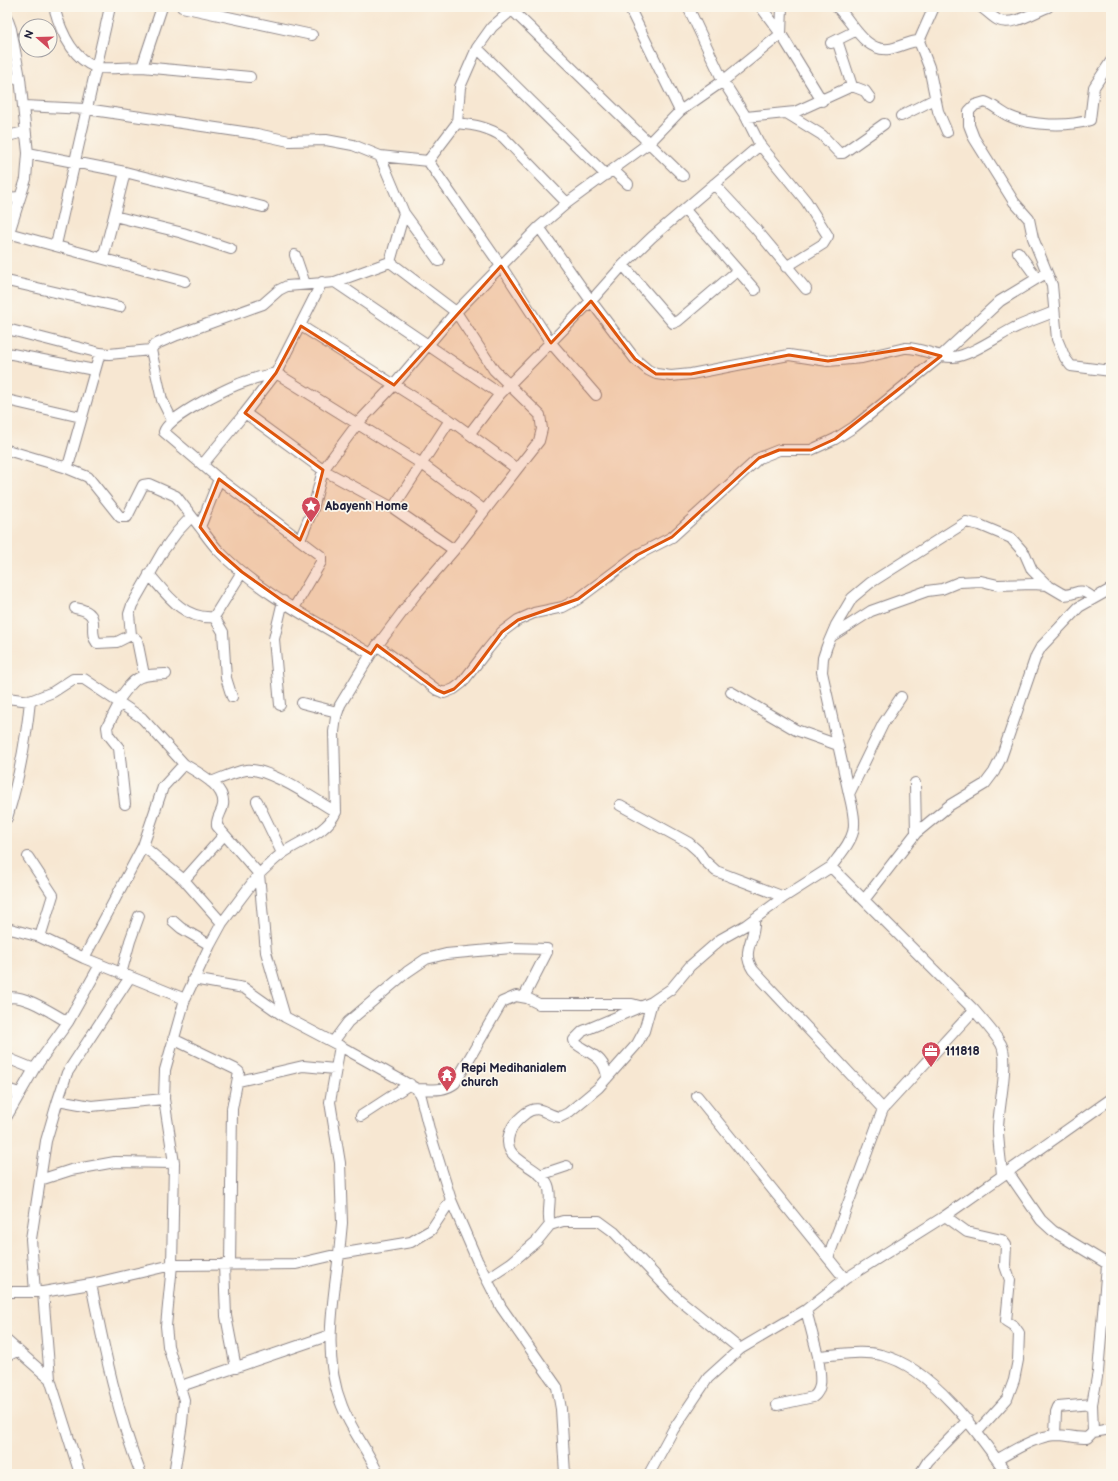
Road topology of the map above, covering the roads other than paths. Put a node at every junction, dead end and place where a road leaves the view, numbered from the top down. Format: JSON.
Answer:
{"nodes":[{"id":1,"x":54,"y":7,"type":"edge"},
{"id":2,"x":110,"y":7,"type":"edge"},
{"id":3,"x":162,"y":7,"type":"edge"},
{"id":4,"x":182,"y":7,"type":"edge"},
{"id":5,"x":688,"y":7,"type":"edge"},
{"id":6,"x":761,"y":7,"type":"edge"},
{"id":7,"x":782,"y":7,"type":"edge"},
{"id":8,"x":837,"y":7,"type":"edge"},
{"id":9,"x":934,"y":7,"type":"edge"},
{"id":10,"x":981,"y":7,"type":"edge"},
{"id":11,"x":1048,"y":7,"type":"edge"},
{"id":12,"x":513,"y":8,"type":"edge"},
{"id":13,"x":630,"y":8,"type":"edge"},
{"id":14,"x":7,"y":18,"type":"edge"},
{"id":15,"x":9,"y":30,"type":"edge"},
{"id":16,"x":855,"y":31,"type":"junction"},
{"id":17,"x":781,"y":34,"type":"junction"},
{"id":18,"x":312,"y":35,"type":"dead end"},
{"id":19,"x":919,"y":41,"type":"junction"},
{"id":20,"x":477,"y":48,"type":"junction"},
{"id":21,"x":1111,"y":62,"type":"edge"},
{"id":22,"x":96,"y":67,"type":"junction"},
{"id":23,"x":142,"y":67,"type":"junction"},
{"id":24,"x":250,"y":77,"type":"dead end"},
{"id":25,"x":20,"y":78,"type":"junction"},
{"id":26,"x":7,"y":79,"type":"edge"},
{"id":27,"x":723,"y":81,"type":"junction"},
{"id":28,"x":852,"y":86,"type":"junction"},
{"id":29,"x":870,"y":98,"type":"dead end"},
{"id":30,"x":935,"y":99,"type":"junction"},
{"id":31,"x":822,"y":101,"type":"junction"},
{"id":32,"x":24,"y":106,"type":"junction"},
{"id":33,"x":86,"y":109,"type":"junction"},
{"id":34,"x":680,"y":111,"type":"junction"},
{"id":35,"x":788,"y":114,"type":"junction"},
{"id":36,"x":901,"y":116,"type":"dead end"},
{"id":37,"x":746,"y":117,"type":"junction"},
{"id":38,"x":457,"y":122,"type":"junction"},
{"id":39,"x":884,"y":124,"type":"dead end"},
{"id":40,"x":25,"y":132,"type":"junction"},
{"id":41,"x":947,"y":132,"type":"dead end"},
{"id":42,"x":7,"y":136,"type":"edge"},
{"id":43,"x":649,"y":143,"type":"junction"},
{"id":44,"x":760,"y":145,"type":"junction"},
{"id":45,"x":28,"y":153,"type":"junction"},
{"id":46,"x":380,"y":156,"type":"junction"},
{"id":47,"x":428,"y":161,"type":"junction"},
{"id":48,"x":75,"y":162,"type":"junction"},
{"id":49,"x":125,"y":172,"type":"junction"},
{"id":50,"x":609,"y":173,"type":"junction"},
{"id":51,"x":683,"y":176,"type":"dead end"},
{"id":52,"x":628,"y":184,"type":"dead end"},
{"id":53,"x":714,"y":184,"type":"junction"},
{"id":54,"x":19,"y":196,"type":"junction"},
{"id":55,"x":7,"y":198,"type":"edge"},
{"id":56,"x":567,"y":203,"type":"junction"},
{"id":57,"x":263,"y":207,"type":"dead end"},
{"id":58,"x":685,"y":210,"type":"junction"},
{"id":59,"x":404,"y":213,"type":"junction"},
{"id":60,"x":114,"y":216,"type":"junction"},
{"id":61,"x":539,"y":227,"type":"junction"},
{"id":62,"x":8,"y":236,"type":"edge"},
{"id":63,"x":56,"y":245,"type":"junction"},
{"id":64,"x":231,"y":249,"type":"dead end"},
{"id":65,"x":1018,"y":252,"type":"dead end"},
{"id":66,"x":295,"y":255,"type":"dead end"},
{"id":67,"x":103,"y":258,"type":"junction"},
{"id":68,"x":439,"y":261,"type":"dead end"},
{"id":69,"x":390,"y":262,"type":"junction"},
{"id":70,"x":623,"y":265,"type":"junction"},
{"id":71,"x":501,"y":266,"type":"junction"},
{"id":72,"x":786,"y":267,"type":"junction"},
{"id":73,"x":737,"y":271,"type":"junction"},
{"id":74,"x":1046,"y":273,"type":"junction"},
{"id":75,"x":1037,"y":278,"type":"junction"},
{"id":76,"x":7,"y":281,"type":"edge"},
{"id":77,"x":185,"y":281,"type":"dead end"},
{"id":78,"x":322,"y":282,"type":"junction"},
{"id":79,"x":334,"y":282,"type":"junction"},
{"id":80,"x":305,"y":284,"type":"junction"},
{"id":81,"x":806,"y":289,"type":"dead end"},
{"id":82,"x":755,"y":290,"type":"dead end"},
{"id":83,"x":591,"y":301,"type":"junction"},
{"id":84,"x":120,"y":307,"type":"dead end"},
{"id":85,"x":456,"y":312,"type":"junction"},
{"id":86,"x":1054,"y":312,"type":"junction"},
{"id":87,"x":301,"y":326,"type":"junction"},
{"id":88,"x":7,"y":329,"type":"edge"},
{"id":89,"x":551,"y":343,"type":"junction"},
{"id":90,"x":427,"y":344,"type":"junction"},
{"id":91,"x":151,"y":350,"type":"junction"},
{"id":92,"x":7,"y":353,"type":"edge"},
{"id":93,"x":100,"y":353,"type":"junction"},
{"id":94,"x":941,"y":356,"type":"junction"},
{"id":95,"x":94,"y":370,"type":"junction"},
{"id":96,"x":1111,"y":371,"type":"edge"},
{"id":97,"x":276,"y":373,"type":"junction"},
{"id":98,"x":394,"y":385,"type":"junction"},
{"id":99,"x":509,"y":386,"type":"junction"},
{"id":100,"x":500,"y":394,"type":"junction"},
{"id":101,"x":596,"y":395,"type":"dead end"},
{"id":102,"x":7,"y":400,"type":"edge"},
{"id":103,"x":245,"y":413,"type":"junction"},
{"id":104,"x":81,"y":417,"type":"junction"},
{"id":105,"x":172,"y":420,"type":"junction"},
{"id":106,"x":450,"y":420,"type":"junction"},
{"id":107,"x":358,"y":423,"type":"junction"},
{"id":108,"x":470,"y":433,"type":"junction"},
{"id":109,"x":7,"y":450,"type":"edge"},
{"id":110,"x":203,"y":464,"type":"junction"},
{"id":111,"x":422,"y":464,"type":"junction"},
{"id":112,"x":64,"y":467,"type":"junction"},
{"id":113,"x":517,"y":469,"type":"junction"},
{"id":114,"x":323,"y":470,"type":"junction"},
{"id":115,"x":219,"y":479,"type":"junction"},
{"id":116,"x":393,"y":508,"type":"junction"},
{"id":117,"x":484,"y":510,"type":"junction"},
{"id":118,"x":192,"y":517,"type":"junction"},
{"id":119,"x":200,"y":527,"type":"junction"},
{"id":120,"x":300,"y":540,"type":"junction"},
{"id":121,"x":454,"y":550,"type":"junction"},
{"id":122,"x":242,"y":572,"type":"junction"},
{"id":123,"x":150,"y":574,"type":"junction"},
{"id":124,"x":1047,"y":585,"type":"junction"},
{"id":125,"x":1111,"y":589,"type":"edge"},
{"id":126,"x":1093,"y":598,"type":"junction"},
{"id":127,"x":283,"y":601,"type":"junction"},
{"id":128,"x":75,"y":608,"type":"dead end"},
{"id":129,"x":294,"y":608,"type":"junction"},
{"id":130,"x":214,"y":617,"type":"junction"},
{"id":131,"x":131,"y":635,"type":"junction"},
{"id":132,"x":832,"y":636,"type":"junction"},
{"id":133,"x":377,"y":645,"type":"junction"},
{"id":134,"x":371,"y":654,"type":"junction"},
{"id":135,"x":166,"y":674,"type":"dead end"},
{"id":136,"x":144,"y":675,"type":"junction"},
{"id":137,"x":731,"y":692,"type":"dead end"},
{"id":138,"x":232,"y":696,"type":"dead end"},
{"id":139,"x":902,"y":697,"type":"dead end"},
{"id":140,"x":7,"y":698,"type":"edge"},
{"id":141,"x":30,"y":701,"type":"junction"},
{"id":142,"x":119,"y":702,"type":"junction"},
{"id":143,"x":302,"y":703,"type":"dead end"},
{"id":144,"x":280,"y":705,"type":"dead end"},
{"id":145,"x":337,"y":712,"type":"junction"},
{"id":146,"x":838,"y":745,"type":"junction"},
{"id":147,"x":184,"y":764,"type":"junction"},
{"id":148,"x":211,"y":782,"type":"junction"},
{"id":149,"x":915,"y":783,"type":"dead end"},
{"id":150,"x":849,"y":794,"type":"junction"},
{"id":151,"x":257,"y":801,"type":"dead end"},
{"id":152,"x":125,"y":804,"type":"dead end"},
{"id":153,"x":620,"y":805,"type":"dead end"},
{"id":154,"x":336,"y":812,"type":"junction"},
{"id":155,"x":7,"y":818,"type":"edge"},
{"id":156,"x":916,"y":833,"type":"junction"},
{"id":157,"x":224,"y":835,"type":"junction"},
{"id":158,"x":143,"y":846,"type":"junction"},
{"id":159,"x":282,"y":853,"type":"junction"},
{"id":160,"x":28,"y":857,"type":"dead end"},
{"id":161,"x":831,"y":867,"type":"junction"},
{"id":162,"x":259,"y":874,"type":"junction"},
{"id":163,"x":184,"y":880,"type":"junction"},
{"id":164,"x":784,"y":897,"type":"junction"},
{"id":165,"x":864,"y":900,"type":"junction"},
{"id":166,"x":139,"y":916,"type":"dead end"},
{"id":167,"x":754,"y":920,"type":"junction"},
{"id":168,"x":174,"y":921,"type":"dead end"},
{"id":169,"x":222,"y":923,"type":"junction"},
{"id":170,"x":7,"y":928,"type":"edge"},
{"id":171,"x":40,"y":937,"type":"junction"},
{"id":172,"x":210,"y":945,"type":"junction"},
{"id":173,"x":84,"y":958,"type":"junction"},
{"id":174,"x":100,"y":965,"type":"junction"},
{"id":175,"x":126,"y":975,"type":"junction"},
{"id":176,"x":193,"y":980,"type":"junction"},
{"id":177,"x":524,"y":997,"type":"junction"},
{"id":178,"x":7,"y":998,"type":"edge"},
{"id":179,"x":185,"y":999,"type":"junction"},
{"id":180,"x":652,"y":1002,"type":"junction"},
{"id":181,"x":643,"y":1006,"type":"junction"},
{"id":182,"x":974,"y":1010,"type":"junction"},
{"id":183,"x":285,"y":1017,"type":"junction"},
{"id":184,"x":68,"y":1022,"type":"junction"},
{"id":185,"x":173,"y":1038,"type":"junction"},
{"id":186,"x":336,"y":1044,"type":"junction"},
{"id":187,"x":7,"y":1058,"type":"edge"},
{"id":188,"x":34,"y":1068,"type":"junction"},
{"id":189,"x":335,"y":1069,"type":"junction"},
{"id":190,"x":607,"y":1078,"type":"junction"},
{"id":191,"x":238,"y":1081,"type":"junction"},
{"id":192,"x":413,"y":1086,"type":"junction"},
{"id":193,"x":7,"y":1089,"type":"edge"},
{"id":194,"x":19,"y":1093,"type":"junction"},
{"id":195,"x":697,"y":1096,"type":"dead end"},
{"id":196,"x":164,"y":1099,"type":"junction"},
{"id":197,"x":58,"y":1100,"type":"junction"},
{"id":198,"x":1111,"y":1100,"type":"edge"},
{"id":199,"x":883,"y":1109,"type":"junction"},
{"id":200,"x":7,"y":1116,"type":"edge"},
{"id":201,"x":361,"y":1116,"type":"dead end"},
{"id":202,"x":174,"y":1163,"type":"junction"},
{"id":203,"x":567,"y":1166,"type":"dead end"},
{"id":204,"x":1005,"y":1173,"type":"junction"},
{"id":205,"x":540,"y":1175,"type":"junction"},
{"id":206,"x":40,"y":1180,"type":"junction"},
{"id":207,"x":451,"y":1200,"type":"junction"},
{"id":208,"x":945,"y":1216,"type":"junction"},
{"id":209,"x":550,"y":1225,"type":"junction"},
{"id":210,"x":339,"y":1254,"type":"junction"},
{"id":211,"x":828,"y":1258,"type":"junction"},
{"id":212,"x":227,"y":1264,"type":"junction"},
{"id":213,"x":172,"y":1265,"type":"junction"},
{"id":214,"x":1109,"y":1266,"type":"edge"},
{"id":215,"x":487,"y":1279,"type":"junction"},
{"id":216,"x":845,"y":1279,"type":"junction"},
{"id":217,"x":91,"y":1284,"type":"junction"},
{"id":218,"x":7,"y":1292,"type":"edge"},
{"id":219,"x":39,"y":1292,"type":"junction"},
{"id":220,"x":806,"y":1310,"type":"junction"},
{"id":221,"x":330,"y":1335,"type":"junction"},
{"id":222,"x":7,"y":1341,"type":"edge"},
{"id":223,"x":740,"y":1349,"type":"junction"},
{"id":224,"x":17,"y":1351,"type":"junction"},
{"id":225,"x":7,"y":1356,"type":"edge"},
{"id":226,"x":818,"y":1356,"type":"junction"},
{"id":227,"x":236,"y":1368,"type":"junction"},
{"id":228,"x":50,"y":1378,"type":"junction"},
{"id":229,"x":181,"y":1386,"type":"junction"},
{"id":230,"x":1092,"y":1404,"type":"junction"},
{"id":231,"x":778,"y":1405,"type":"dead end"},
{"id":232,"x":968,"y":1420,"type":"junction"},
{"id":233,"x":1111,"y":1429,"type":"edge"},
{"id":234,"x":977,"y":1432,"type":"junction"},
{"id":235,"x":1093,"y":1432,"type":"junction"},
{"id":236,"x":1055,"y":1435,"type":"junction"},
{"id":237,"x":998,"y":1459,"type":"junction"},
{"id":238,"x":80,"y":1474,"type":"edge"},
{"id":239,"x":141,"y":1474,"type":"edge"},
{"id":240,"x":174,"y":1474,"type":"edge"},
{"id":241,"x":378,"y":1474,"type":"edge"},
{"id":242,"x":565,"y":1474,"type":"edge"},
{"id":243,"x":649,"y":1474,"type":"edge"},
{"id":244,"x":920,"y":1474,"type":"edge"},
{"id":245,"x":1007,"y":1474,"type":"edge"}],
"edges":[{"from":1,"to":22,"type":"street"},
{"from":2,"to":22,"type":"street"},
{"from":3,"to":23,"type":"street"},
{"from":4,"to":18,"type":"street"},
{"from":5,"to":27,"type":"street"},
{"from":6,"to":17,"type":"street"},
{"from":7,"to":17,"type":"street"},
{"from":8,"to":16,"type":"street"},
{"from":9,"to":19,"type":"street"},
{"from":10,"to":11,"type":"street"},
{"from":12,"to":20,"type":"street"},
{"from":12,"to":43,"type":"street"},
{"from":13,"to":34,"type":"street"},
{"from":14,"to":15,"type":"street"},
{"from":15,"to":25,"type":"street"},
{"from":16,"to":19,"type":"street"},
{"from":16,"to":28,"type":"street"},
{"from":17,"to":27,"type":"street"},
{"from":17,"to":31,"type":"street"},
{"from":19,"to":30,"type":"street"},
{"from":20,"to":38,"type":"street"},
{"from":20,"to":50,"type":"street"},
{"from":21,"to":74,"type":"street"},
{"from":22,"to":23,"type":"street"},
{"from":22,"to":33,"type":"street"},
{"from":23,"to":24,"type":"street"},
{"from":25,"to":26,"type":"street"},
{"from":25,"to":32,"type":"street"},
{"from":27,"to":34,"type":"street"},
{"from":27,"to":37,"type":"street"},
{"from":28,"to":29,"type":"street"},
{"from":28,"to":31,"type":"street"},
{"from":30,"to":36,"type":"street"},
{"from":30,"to":41,"type":"street"},
{"from":31,"to":35,"type":"street"},
{"from":32,"to":33,"type":"street"},
{"from":32,"to":40,"type":"street"},
{"from":33,"to":46,"type":"street"},
{"from":33,"to":48,"type":"street"},
{"from":34,"to":43,"type":"street"},
{"from":35,"to":37,"type":"street"},
{"from":35,"to":39,"type":"street"},
{"from":37,"to":44,"type":"street"},
{"from":38,"to":47,"type":"street"},
{"from":38,"to":56,"type":"street"},
{"from":40,"to":42,"type":"street"},
{"from":40,"to":45,"type":"street"},
{"from":43,"to":50,"type":"street"},
{"from":43,"to":51,"type":"street"},
{"from":44,"to":53,"type":"street"},
{"from":44,"to":72,"type":"street"},
{"from":45,"to":48,"type":"street"},
{"from":45,"to":54,"type":"street"},
{"from":46,"to":47,"type":"street"},
{"from":46,"to":59,"type":"street"},
{"from":47,"to":71,"type":"street"},
{"from":48,"to":49,"type":"street"},
{"from":48,"to":63,"type":"street"},
{"from":49,"to":57,"type":"street"},
{"from":49,"to":60,"type":"street"},
{"from":50,"to":52,"type":"street"},
{"from":50,"to":56,"type":"street"},
{"from":53,"to":58,"type":"street"},
{"from":53,"to":72,"type":"street"},
{"from":54,"to":55,"type":"street"},
{"from":54,"to":62,"type":"street"},
{"from":56,"to":61,"type":"street"},
{"from":58,"to":70,"type":"street"},
{"from":58,"to":73,"type":"street"},
{"from":59,"to":68,"type":"street"},
{"from":59,"to":69,"type":"street"},
{"from":60,"to":64,"type":"street"},
{"from":60,"to":67,"type":"street"},
{"from":61,"to":71,"type":"street"},
{"from":61,"to":83,"type":"street"},
{"from":62,"to":63,"type":"street"},
{"from":63,"to":67,"type":"street"},
{"from":65,"to":75,"type":"street"},
{"from":66,"to":80,"type":"street"},
{"from":67,"to":77,"type":"street"},
{"from":69,"to":79,"type":"street"},
{"from":69,"to":85,"type":"street"},
{"from":70,"to":73,"type":"street"},
{"from":70,"to":83,"type":"street"},
{"from":71,"to":85,"type":"street"},
{"from":71,"to":89,"type":"street"},
{"from":72,"to":81,"type":"street"},
{"from":73,"to":82,"type":"street"},
{"from":74,"to":75,"type":"street"},
{"from":74,"to":86,"type":"street"},
{"from":75,"to":94,"type":"street"},
{"from":76,"to":84,"type":"street"},
{"from":78,"to":79,"type":"street"},
{"from":78,"to":80,"type":"street"},
{"from":78,"to":87,"type":"street"},
{"from":79,"to":90,"type":"street"},
{"from":80,"to":91,"type":"street"},
{"from":83,"to":89,"type":"street"},
{"from":83,"to":94,"type":"street"},
{"from":85,"to":90,"type":"street"},
{"from":85,"to":99,"type":"street"},
{"from":86,"to":94,"type":"street"},
{"from":86,"to":96,"type":"street"},
{"from":87,"to":97,"type":"street"},
{"from":87,"to":98,"type":"street"},
{"from":88,"to":93,"type":"street"},
{"from":89,"to":99,"type":"street"},
{"from":89,"to":101,"type":"street"},
{"from":90,"to":98,"type":"street"},
{"from":90,"to":100,"type":"street"},
{"from":91,"to":93,"type":"street"},
{"from":91,"to":105,"type":"street"},
{"from":92,"to":95,"type":"street"},
{"from":93,"to":95,"type":"street"},
{"from":94,"to":133,"type":"street"},
{"from":95,"to":104,"type":"street"},
{"from":97,"to":103,"type":"street"},
{"from":97,"to":105,"type":"street"},
{"from":97,"to":107,"type":"street"},
{"from":98,"to":106,"type":"street"},
{"from":98,"to":107,"type":"street"},
{"from":99,"to":100,"type":"street"},
{"from":99,"to":113,"type":"street"},
{"from":100,"to":108,"type":"street"},
{"from":102,"to":104,"type":"street"},
{"from":103,"to":110,"type":"street"},
{"from":103,"to":114,"type":"street"},
{"from":104,"to":112,"type":"street"},
{"from":105,"to":110,"type":"street"},
{"from":106,"to":108,"type":"street"},
{"from":106,"to":111,"type":"street"},
{"from":107,"to":111,"type":"street"},
{"from":107,"to":114,"type":"street"},
{"from":108,"to":113,"type":"street"},
{"from":109,"to":112,"type":"street"},
{"from":110,"to":115,"type":"street"},
{"from":111,"to":116,"type":"street"},
{"from":111,"to":117,"type":"street"},
{"from":112,"to":118,"type":"street"},
{"from":113,"to":117,"type":"street"},
{"from":114,"to":116,"type":"street"},
{"from":114,"to":120,"type":"street"},
{"from":115,"to":119,"type":"street"},
{"from":115,"to":120,"type":"street"},
{"from":116,"to":121,"type":"street"},
{"from":117,"to":121,"type":"street"},
{"from":118,"to":119,"type":"street"},
{"from":118,"to":123,"type":"street"},
{"from":119,"to":122,"type":"street"},
{"from":120,"to":129,"type":"street"},
{"from":121,"to":133,"type":"street"},
{"from":122,"to":127,"type":"street"},
{"from":122,"to":130,"type":"street"},
{"from":123,"to":130,"type":"street"},
{"from":123,"to":131,"type":"street"},
{"from":124,"to":126,"type":"street"},
{"from":124,"to":132,"type":"street"},
{"from":124,"to":132,"type":"street"},
{"from":125,"to":126,"type":"street"},
{"from":126,"to":156,"type":"street"},
{"from":127,"to":129,"type":"street"},
{"from":127,"to":144,"type":"street"},
{"from":128,"to":131,"type":"street"},
{"from":129,"to":134,"type":"street"},
{"from":130,"to":138,"type":"street"},
{"from":131,"to":136,"type":"street"},
{"from":132,"to":146,"type":"street"},
{"from":133,"to":134,"type":"street"},
{"from":134,"to":145,"type":"street"},
{"from":135,"to":136,"type":"street"},
{"from":136,"to":142,"type":"street"},
{"from":137,"to":146,"type":"street"},
{"from":139,"to":150,"type":"street"},
{"from":140,"to":141,"type":"street"},
{"from":141,"to":142,"type":"street"},
{"from":141,"to":155,"type":"street"},
{"from":142,"to":147,"type":"street"},
{"from":142,"to":152,"type":"street"},
{"from":143,"to":145,"type":"street"},
{"from":145,"to":154,"type":"street"},
{"from":146,"to":150,"type":"street"},
{"from":147,"to":148,"type":"street"},
{"from":147,"to":158,"type":"street"},
{"from":148,"to":154,"type":"street"},
{"from":148,"to":157,"type":"street"},
{"from":149,"to":156,"type":"street"},
{"from":150,"to":161,"type":"street"},
{"from":151,"to":159,"type":"street"},
{"from":153,"to":164,"type":"street"},
{"from":154,"to":159,"type":"street"},
{"from":156,"to":165,"type":"street"},
{"from":157,"to":162,"type":"street"},
{"from":157,"to":163,"type":"street"},
{"from":158,"to":163,"type":"street"},
{"from":158,"to":173,"type":"street"},
{"from":159,"to":162,"type":"street"},
{"from":160,"to":171,"type":"street"},
{"from":161,"to":164,"type":"street"},
{"from":161,"to":165,"type":"street"},
{"from":162,"to":169,"type":"street"},
{"from":162,"to":183,"type":"street"},
{"from":163,"to":169,"type":"street"},
{"from":164,"to":167,"type":"street"},
{"from":165,"to":182,"type":"street"},
{"from":166,"to":175,"type":"street"},
{"from":167,"to":180,"type":"street"},
{"from":167,"to":199,"type":"street"},
{"from":168,"to":172,"type":"street"},
{"from":169,"to":172,"type":"street"},
{"from":170,"to":171,"type":"street"},
{"from":171,"to":173,"type":"street"},
{"from":172,"to":176,"type":"street"},
{"from":173,"to":174,"type":"street"},
{"from":174,"to":175,"type":"street"},
{"from":174,"to":184,"type":"street"},
{"from":175,"to":179,"type":"street"},
{"from":175,"to":197,"type":"street"},
{"from":176,"to":179,"type":"street"},
{"from":176,"to":183,"type":"street"},
{"from":177,"to":181,"type":"street"},
{"from":177,"to":186,"type":"street"},
{"from":177,"to":192,"type":"street"},
{"from":178,"to":184,"type":"street"},
{"from":179,"to":185,"type":"street"},
{"from":180,"to":181,"type":"street"},
{"from":180,"to":190,"type":"street"},
{"from":181,"to":190,"type":"street"},
{"from":182,"to":199,"type":"street"},
{"from":182,"to":204,"type":"street"},
{"from":183,"to":186,"type":"street"},
{"from":184,"to":188,"type":"street"},
{"from":185,"to":191,"type":"street"},
{"from":185,"to":196,"type":"street"},
{"from":186,"to":189,"type":"street"},
{"from":186,"to":192,"type":"street"},
{"from":187,"to":188,"type":"street"},
{"from":188,"to":194,"type":"street"},
{"from":189,"to":191,"type":"street"},
{"from":189,"to":210,"type":"street"},
{"from":190,"to":205,"type":"street"},
{"from":191,"to":212,"type":"street"},
{"from":192,"to":201,"type":"street"},
{"from":192,"to":207,"type":"street"},
{"from":193,"to":194,"type":"street"},
{"from":194,"to":200,"type":"street"},
{"from":195,"to":211,"type":"street"},
{"from":196,"to":197,"type":"street"},
{"from":196,"to":202,"type":"street"},
{"from":197,"to":206,"type":"street"},
{"from":198,"to":204,"type":"street"},
{"from":199,"to":211,"type":"street"},
{"from":202,"to":206,"type":"street"},
{"from":202,"to":213,"type":"street"},
{"from":203,"to":205,"type":"street"},
{"from":204,"to":208,"type":"street"},
{"from":204,"to":214,"type":"street"},
{"from":205,"to":209,"type":"street"},
{"from":206,"to":219,"type":"street"},
{"from":207,"to":210,"type":"street"},
{"from":207,"to":215,"type":"street"},
{"from":208,"to":216,"type":"street"},
{"from":208,"to":234,"type":"street"},
{"from":209,"to":215,"type":"street"},
{"from":209,"to":223,"type":"street"},
{"from":210,"to":212,"type":"street"},
{"from":210,"to":221,"type":"street"},
{"from":211,"to":216,"type":"street"},
{"from":212,"to":213,"type":"street"},
{"from":212,"to":227,"type":"street"},
{"from":213,"to":217,"type":"street"},
{"from":213,"to":229,"type":"street"},
{"from":214,"to":230,"type":"street"},
{"from":215,"to":242,"type":"street"},
{"from":216,"to":220,"type":"street"},
{"from":217,"to":219,"type":"street"},
{"from":217,"to":239,"type":"street"},
{"from":218,"to":219,"type":"street"},
{"from":219,"to":228,"type":"street"},
{"from":220,"to":223,"type":"street"},
{"from":220,"to":226,"type":"street"},
{"from":221,"to":227,"type":"street"},
{"from":221,"to":241,"type":"street"},
{"from":222,"to":224,"type":"street"},
{"from":223,"to":243,"type":"street"},
{"from":224,"to":225,"type":"street"},
{"from":224,"to":228,"type":"street"},
{"from":226,"to":231,"type":"street"},
{"from":226,"to":232,"type":"street"},
{"from":227,"to":229,"type":"street"},
{"from":228,"to":238,"type":"street"},
{"from":229,"to":240,"type":"street"},
{"from":230,"to":235,"type":"street"},
{"from":230,"to":236,"type":"street"},
{"from":232,"to":234,"type":"street"},
{"from":232,"to":244,"type":"street"},
{"from":233,"to":235,"type":"street"},
{"from":234,"to":237,"type":"street"},
{"from":235,"to":236,"type":"street"},
{"from":236,"to":237,"type":"street"},
{"from":237,"to":245,"type":"street"}]}
